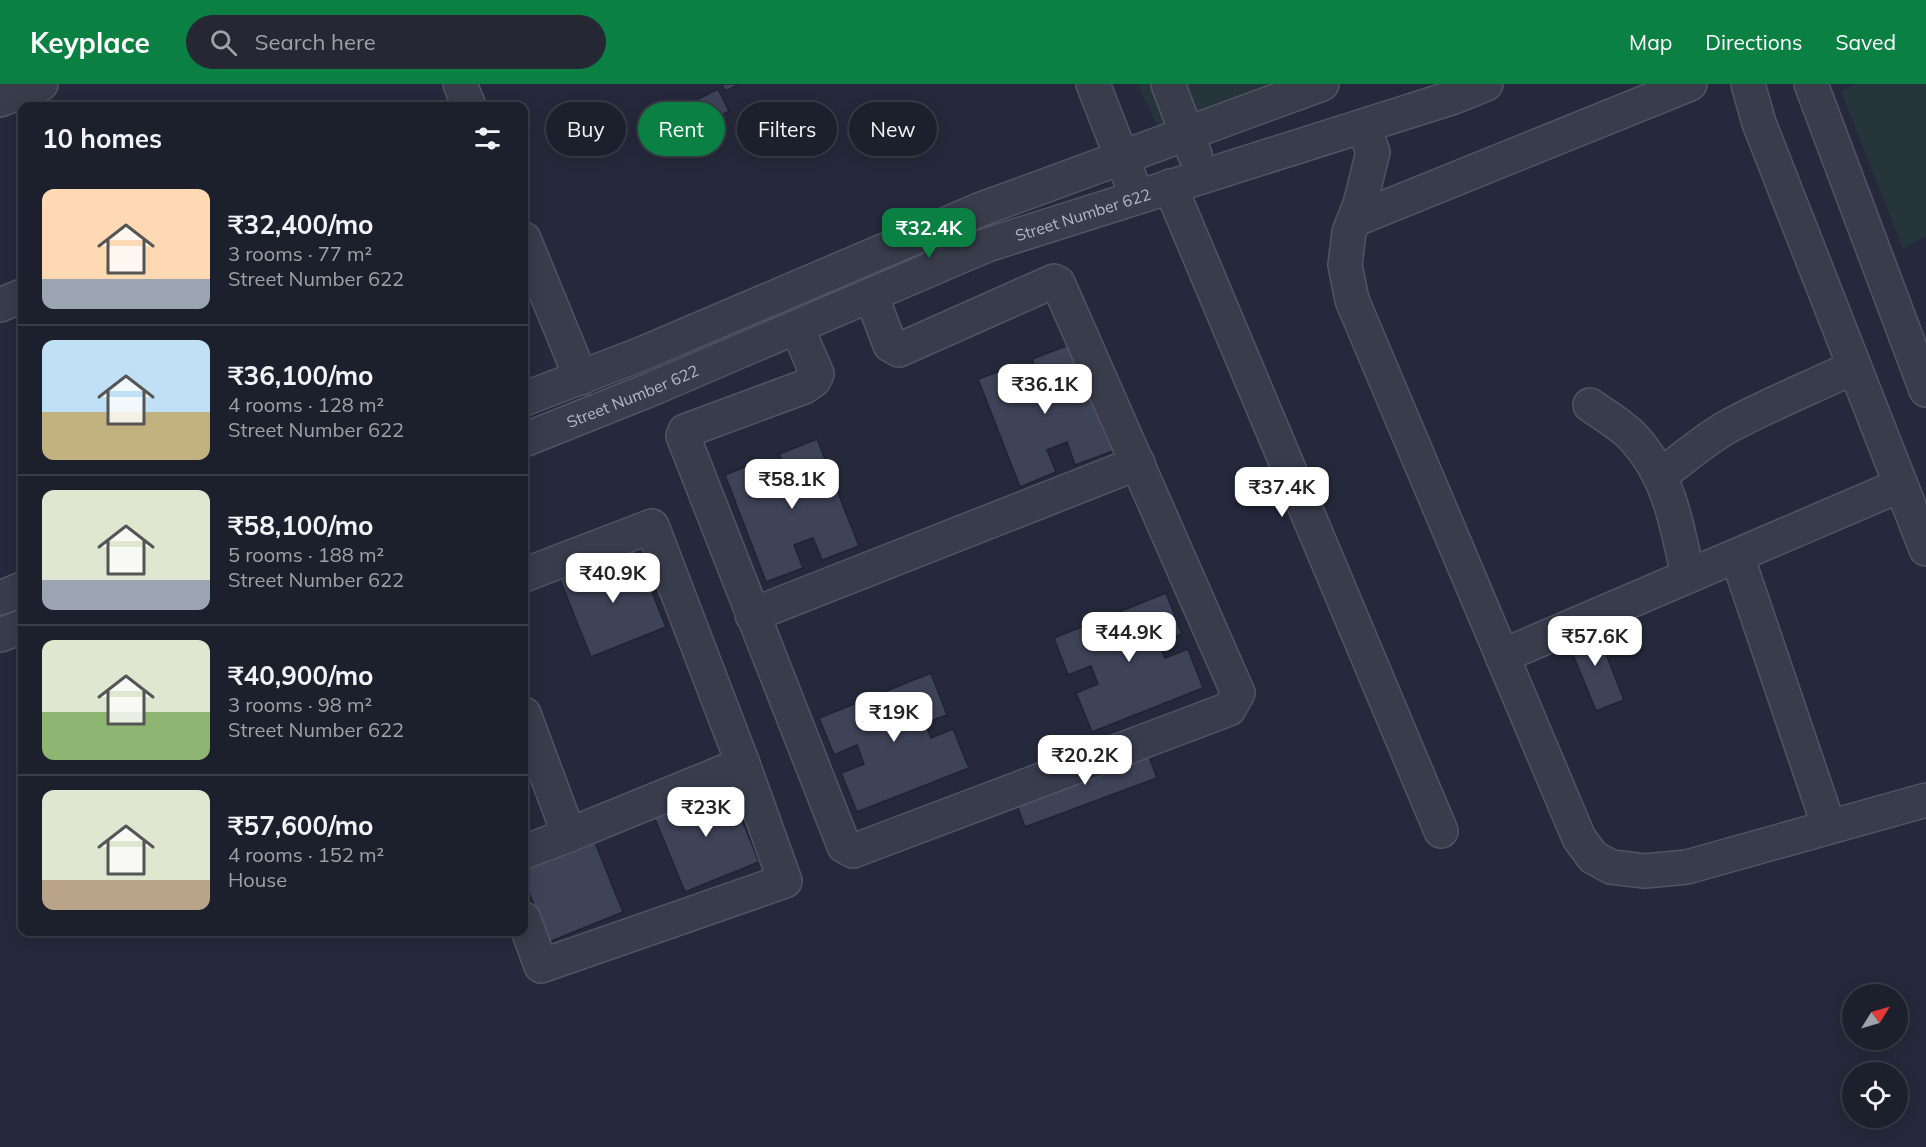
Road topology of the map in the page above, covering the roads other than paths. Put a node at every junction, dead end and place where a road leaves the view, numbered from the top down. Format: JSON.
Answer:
{"nodes":[{"id":1,"x":41,"y":84,"type":"edge"},
{"id":2,"x":460,"y":84,"type":"edge"},
{"id":3,"x":1093,"y":84,"type":"edge"},
{"id":4,"x":1168,"y":84,"type":"edge"},
{"id":5,"x":1322,"y":84,"type":"edge"},
{"id":6,"x":1486,"y":84,"type":"edge"},
{"id":7,"x":1690,"y":84,"type":"edge"},
{"id":8,"x":1748,"y":84,"type":"edge"},
{"id":9,"x":1811,"y":84,"type":"edge"},
{"id":10,"x":0,"y":100,"type":"edge"},
{"id":11,"x":467,"y":102,"type":"edge"},
{"id":12,"x":1363,"y":126,"type":"junction"},
{"id":13,"x":1187,"y":135,"type":"junction"},
{"id":14,"x":1123,"y":160,"type":"junction"},
{"id":15,"x":1203,"y":176,"type":"junction"},
{"id":16,"x":1170,"y":186,"type":"junction"},
{"id":17,"x":1137,"y":196,"type":"junction"},
{"id":18,"x":1354,"y":220,"type":"junction"},
{"id":19,"x":528,"y":249,"type":"edge"},
{"id":20,"x":871,"y":295,"type":"junction"},
{"id":21,"x":18,"y":298,"type":"edge"},
{"id":22,"x":0,"y":305,"type":"edge"},
{"id":23,"x":797,"y":327,"type":"junction"},
{"id":24,"x":1854,"y":367,"type":"junction"},
{"id":25,"x":581,"y":378,"type":"junction"},
{"id":26,"x":1926,"y":390,"type":"edge"},
{"id":27,"x":528,"y":398,"type":"edge"},
{"id":28,"x":1590,"y":405,"type":"dead end"},
{"id":29,"x":528,"y":438,"type":"edge"},
{"id":30,"x":1138,"y":463,"type":"junction"},
{"id":31,"x":1661,"y":475,"type":"junction"},
{"id":32,"x":1901,"y":485,"type":"junction"},
{"id":33,"x":1926,"y":549,"type":"edge"},
{"id":34,"x":1737,"y":556,"type":"junction"},
{"id":35,"x":528,"y":573,"type":"edge"},
{"id":36,"x":1688,"y":576,"type":"junction"},
{"id":37,"x":18,"y":591,"type":"edge"},
{"id":38,"x":0,"y":598,"type":"edge"},
{"id":39,"x":752,"y":615,"type":"junction"},
{"id":40,"x":18,"y":628,"type":"edge"},
{"id":41,"x":0,"y":635,"type":"edge"},
{"id":42,"x":1502,"y":656,"type":"junction"},
{"id":43,"x":528,"y":725,"type":"edge"},
{"id":44,"x":743,"y":764,"type":"junction"},
{"id":45,"x":1926,"y":800,"type":"edge"},
{"id":46,"x":1829,"y":827,"type":"junction"},
{"id":47,"x":1441,"y":831,"type":"dead end"},
{"id":48,"x":569,"y":835,"type":"junction"},
{"id":49,"x":528,"y":850,"type":"edge"},
{"id":50,"x":528,"y":929,"type":"edge"}],
"edges":[{"from":1,"to":10,"type":"street"},
{"from":2,"to":11,"type":"street"},
{"from":3,"to":14,"type":"street"},
{"from":4,"to":13,"type":"street"},
{"from":5,"to":13,"type":"street"},
{"from":6,"to":12,"type":"street","name":"Street Number 622"},
{"from":7,"to":18,"type":"street"},
{"from":8,"to":24,"type":"street"},
{"from":9,"to":26,"type":"street"},
{"from":12,"to":15,"type":"street","name":"Street Number 622"},
{"from":12,"to":18,"type":"street"},
{"from":13,"to":14,"type":"street"},
{"from":13,"to":15,"type":"street"},
{"from":14,"to":17,"type":"street"},
{"from":14,"to":25,"type":"street"},
{"from":15,"to":16,"type":"street","name":"Street Number 622"},
{"from":16,"to":17,"type":"street","name":"Street Number 622"},
{"from":16,"to":47,"type":"street"},
{"from":17,"to":20,"type":"street","name":"Street Number 622"},
{"from":18,"to":42,"type":"street"},
{"from":19,"to":25,"type":"street"},
{"from":20,"to":23,"type":"street","name":"Street Number 622"},
{"from":20,"to":30,"type":"street"},
{"from":21,"to":22,"type":"street"},
{"from":23,"to":29,"type":"street","name":"Street Number 622"},
{"from":23,"to":39,"type":"street"},
{"from":24,"to":31,"type":"street"},
{"from":24,"to":32,"type":"street"},
{"from":25,"to":27,"type":"street"},
{"from":28,"to":31,"type":"street"},
{"from":30,"to":39,"type":"street"},
{"from":30,"to":39,"type":"street"},
{"from":31,"to":36,"type":"street"},
{"from":32,"to":33,"type":"street"},
{"from":32,"to":34,"type":"street"},
{"from":34,"to":36,"type":"street"},
{"from":34,"to":46,"type":"street"},
{"from":35,"to":44,"type":"street"},
{"from":36,"to":42,"type":"street"},
{"from":37,"to":38,"type":"street"},
{"from":40,"to":41,"type":"street"},
{"from":42,"to":46,"type":"street"},
{"from":43,"to":48,"type":"street"},
{"from":44,"to":48,"type":"street"},
{"from":44,"to":50,"type":"street"},
{"from":45,"to":46,"type":"street"},
{"from":48,"to":49,"type":"street"}]}
